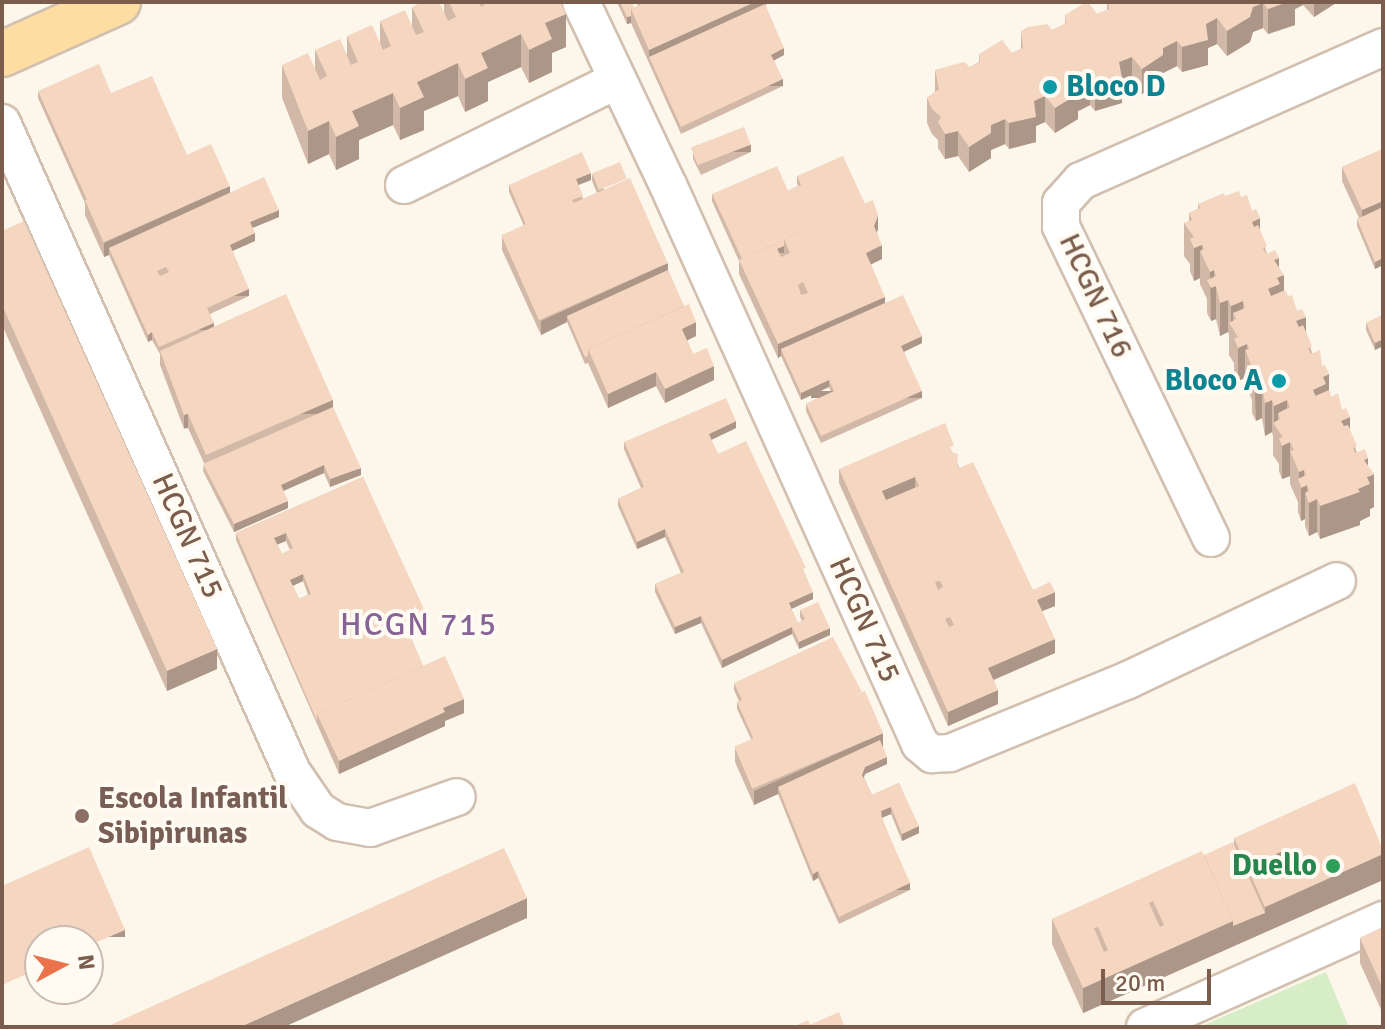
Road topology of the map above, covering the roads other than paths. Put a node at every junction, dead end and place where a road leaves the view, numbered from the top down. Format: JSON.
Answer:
{"nodes":[{"id":1,"x":118,"y":2,"type":"edge"},
{"id":2,"x":581,"y":2,"type":"edge"},
{"id":3,"x":1383,"y":47,"type":"edge"},
{"id":4,"x":2,"y":54,"type":"edge"},
{"id":5,"x":617,"y":80,"type":"junction"},
{"id":6,"x":2,"y":123,"type":"edge"},
{"id":7,"x":404,"y":185,"type":"dead end"},
{"id":8,"x":1211,"y":538,"type":"dead end"},
{"id":9,"x":1337,"y":581,"type":"dead end"},
{"id":10,"x":457,"y":797,"type":"dead end"},
{"id":11,"x":1379,"y":922,"type":"edge"},
{"id":12,"x":1145,"y":1027,"type":"edge"}],
"edges":[{"from":1,"to":4,"type":"main road"},
{"from":2,"to":5,"type":"street","name":"HCGN 715"},
{"from":3,"to":8,"type":"street","name":"HCGN 716"},
{"from":5,"to":7,"type":"street"},
{"from":5,"to":9,"type":"street","name":"HCGN 715"},
{"from":6,"to":10,"type":"street","name":"HCGN 715"},
{"from":11,"to":12,"type":"street"}]}
